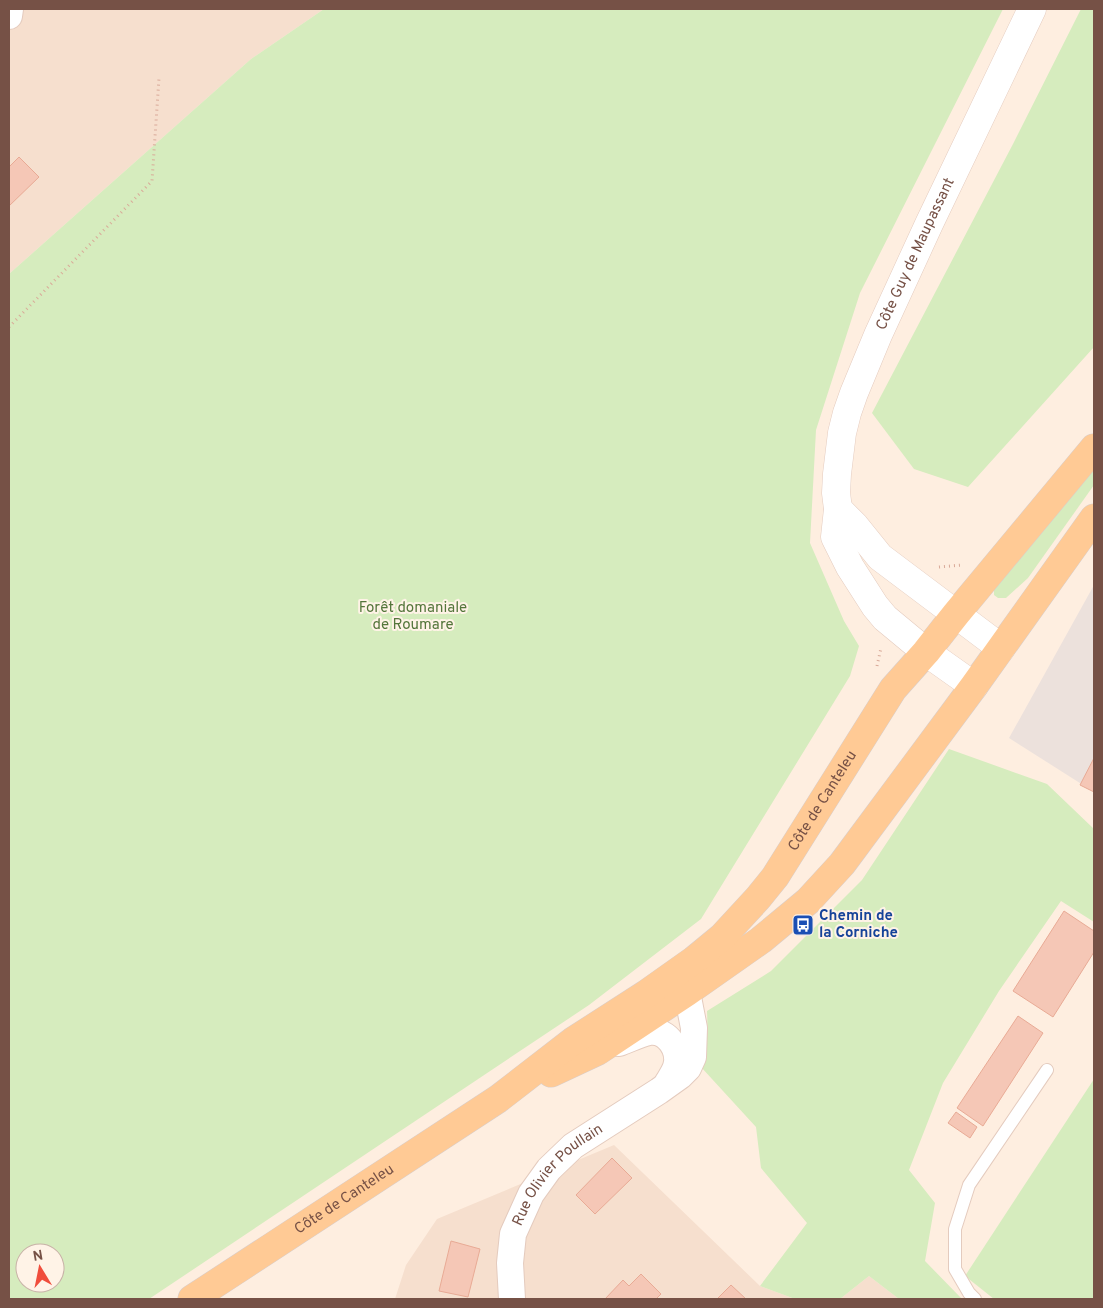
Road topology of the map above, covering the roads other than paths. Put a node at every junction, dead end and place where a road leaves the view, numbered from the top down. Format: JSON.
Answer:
{"nodes":[{"id":1,"x":10,"y":9,"type":"edge"},
{"id":2,"x":1032,"y":9,"type":"edge"},
{"id":3,"x":9,"y":16,"type":"edge"},
{"id":4,"x":1094,"y":448,"type":"edge"},
{"id":5,"x":838,"y":509,"type":"junction"},
{"id":6,"x":1094,"y":518,"type":"edge"},
{"id":7,"x":956,"y":614,"type":"junction"},
{"id":8,"x":1002,"y":648,"type":"junction"},
{"id":9,"x":926,"y":652,"type":"junction"},
{"id":10,"x":974,"y":686,"type":"junction"},
{"id":11,"x":687,"y":992,"type":"junction"},
{"id":12,"x":598,"y":1051,"type":"junction"},
{"id":13,"x":1046,"y":1070,"type":"dead end"},
{"id":14,"x":665,"y":1086,"type":"junction"},
{"id":15,"x":498,"y":1099,"type":"junction"},
{"id":16,"x":192,"y":1299,"type":"edge"},
{"id":17,"x":512,"y":1299,"type":"edge"},
{"id":18,"x":975,"y":1299,"type":"edge"}],
"edges":[{"from":1,"to":3,"type":"street"},
{"from":2,"to":5,"type":"street","name":"Côte Guy de Maupassant"},
{"from":4,"to":7,"type":"main road","name":"Côte de Canteleu"},
{"from":5,"to":7,"type":"street"},
{"from":5,"to":9,"type":"street","name":"Côte Guy de Maupassant"},
{"from":6,"to":8,"type":"main road","name":"Côte de Canteleu"},
{"from":7,"to":8,"type":"street"},
{"from":7,"to":9,"type":"main road","name":"Côte de Canteleu"},
{"from":8,"to":10,"type":"main road","name":"Côte de Canteleu"},
{"from":9,"to":10,"type":"street","name":"Côte Guy de Maupassant"},
{"from":9,"to":15,"type":"main road","name":"Côte de Canteleu"},
{"from":10,"to":11,"type":"main road","name":"Côte de Canteleu"},
{"from":11,"to":12,"type":"main road","name":"Côte de Canteleu"},
{"from":11,"to":14,"type":"street","name":"Rue Olivier Poullain"},
{"from":12,"to":14,"type":"street"},
{"from":12,"to":15,"type":"main road","name":"Côte de Canteleu"},
{"from":13,"to":18,"type":"lane"},
{"from":14,"to":17,"type":"street","name":"Rue Olivier Poullain"},
{"from":15,"to":16,"type":"main road","name":"Côte de Canteleu"}]}
